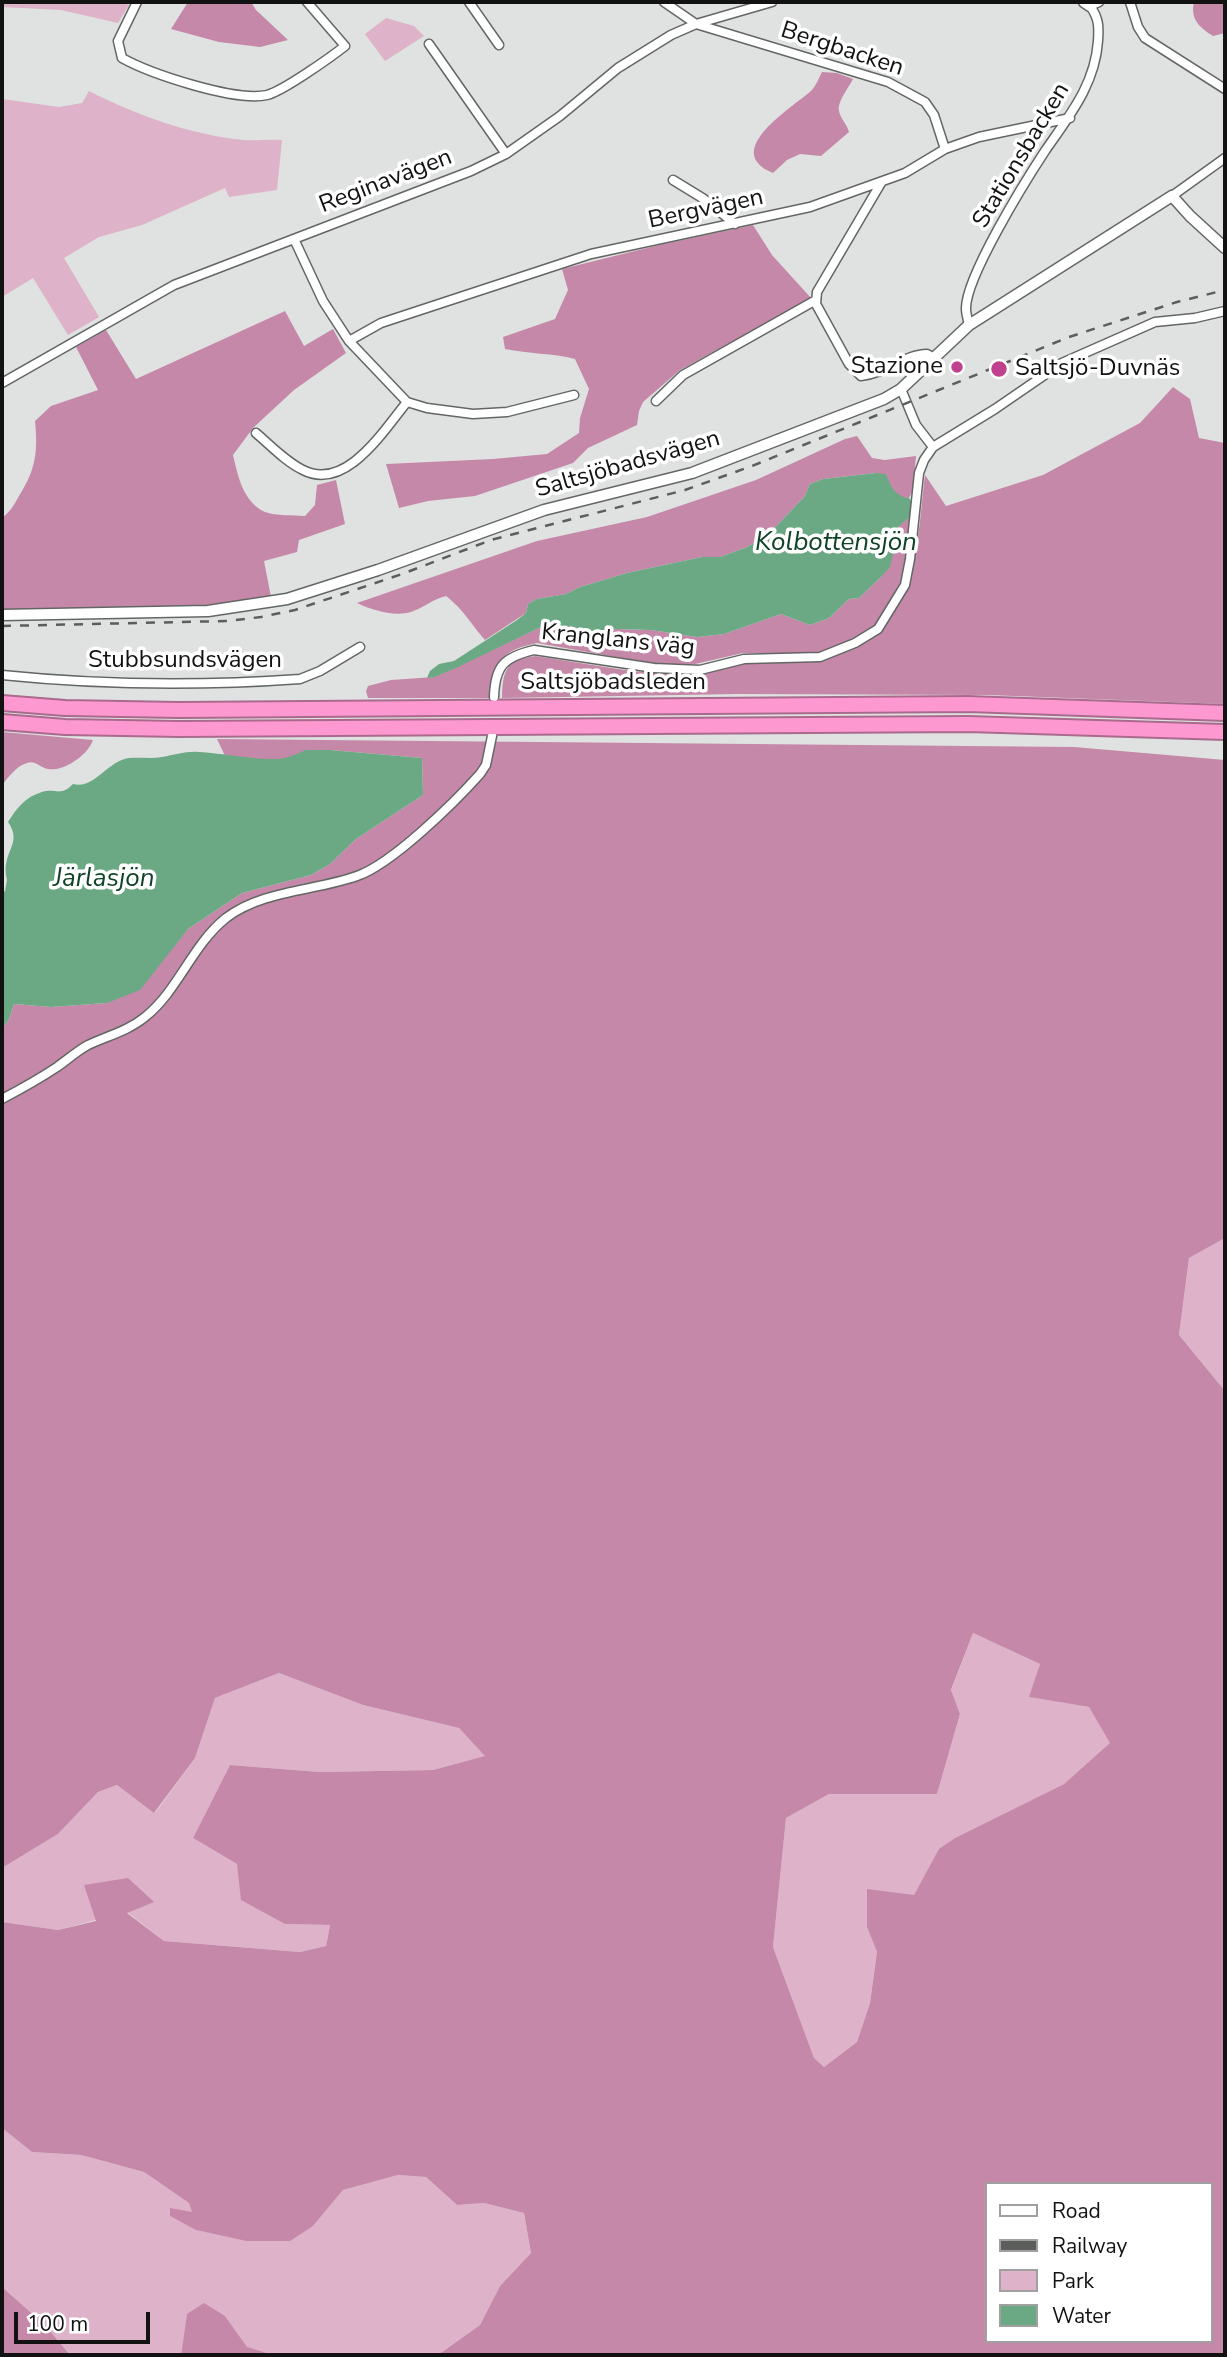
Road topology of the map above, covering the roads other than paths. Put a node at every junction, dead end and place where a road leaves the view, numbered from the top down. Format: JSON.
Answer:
{"nodes":[{"id":1,"x":137,"y":2,"type":"edge"},
{"id":2,"x":307,"y":2,"type":"edge"},
{"id":3,"x":469,"y":2,"type":"edge"},
{"id":4,"x":664,"y":2,"type":"edge"},
{"id":5,"x":772,"y":2,"type":"edge"},
{"id":6,"x":1130,"y":2,"type":"edge"},
{"id":7,"x":1091,"y":3,"type":"edge"},
{"id":8,"x":696,"y":24,"type":"junction"},
{"id":9,"x":429,"y":44,"type":"dead end"},
{"id":10,"x":499,"y":46,"type":"dead end"},
{"id":11,"x":1225,"y":89,"type":"edge"},
{"id":12,"x":1070,"y":118,"type":"junction"},
{"id":13,"x":945,"y":149,"type":"junction"},
{"id":14,"x":506,"y":154,"type":"junction"},
{"id":15,"x":1225,"y":158,"type":"edge"},
{"id":16,"x":673,"y":180,"type":"dead end"},
{"id":17,"x":881,"y":183,"type":"junction"},
{"id":18,"x":1172,"y":196,"type":"junction"},
{"id":19,"x":734,"y":224,"type":"junction"},
{"id":20,"x":293,"y":239,"type":"junction"},
{"id":21,"x":1225,"y":248,"type":"edge"},
{"id":22,"x":816,"y":300,"type":"junction"},
{"id":23,"x":1225,"y":311,"type":"edge"},
{"id":24,"x":969,"y":325,"type":"junction"},
{"id":25,"x":349,"y":341,"type":"junction"},
{"id":26,"x":934,"y":358,"type":"junction"},
{"id":27,"x":2,"y":383,"type":"edge"},
{"id":28,"x":901,"y":389,"type":"junction"},
{"id":29,"x":573,"y":395,"type":"dead end"},
{"id":30,"x":656,"y":401,"type":"dead end"},
{"id":31,"x":407,"y":402,"type":"junction"},
{"id":32,"x":256,"y":433,"type":"dead end"},
{"id":33,"x":933,"y":447,"type":"junction"},
{"id":34,"x":2,"y":615,"type":"edge"},
{"id":35,"x":360,"y":647,"type":"dead end"},
{"id":36,"x":2,"y":675,"type":"edge"},
{"id":37,"x":494,"y":697,"type":"dead end"},
{"id":38,"x":2,"y":702,"type":"edge"},
{"id":39,"x":1225,"y":713,"type":"edge"},
{"id":40,"x":2,"y":722,"type":"edge"},
{"id":41,"x":1225,"y":733,"type":"edge"},
{"id":42,"x":492,"y":736,"type":"dead end"},
{"id":43,"x":2,"y":1099,"type":"edge"}],
"edges":[{"from":1,"to":2,"type":"street"},
{"from":3,"to":10,"type":"street"},
{"from":4,"to":8,"type":"street","name":"Bergbacken"},
{"from":5,"to":8,"type":"street","name":"Reginavägen"},
{"from":6,"to":11,"type":"street"},
{"from":7,"to":12,"type":"street","name":"Stationsbacken"},
{"from":8,"to":13,"type":"street","name":"Bergbacken"},
{"from":8,"to":14,"type":"street","name":"Reginavägen"},
{"from":9,"to":14,"type":"street"},
{"from":12,"to":13,"type":"street","name":"Bergvägen"},
{"from":12,"to":24,"type":"street","name":"Stationsbacken"},
{"from":13,"to":17,"type":"street","name":"Bergvägen"},
{"from":14,"to":20,"type":"street","name":"Reginavägen"},
{"from":15,"to":18,"type":"street"},
{"from":16,"to":19,"type":"street"},
{"from":17,"to":19,"type":"street","name":"Bergvägen"},
{"from":17,"to":22,"type":"street"},
{"from":18,"to":21,"type":"street"},
{"from":18,"to":24,"type":"street","name":"Saltsjöbadsvägen"},
{"from":19,"to":25,"type":"street","name":"Bergvägen"},
{"from":20,"to":25,"type":"street"},
{"from":20,"to":27,"type":"street","name":"Reginavägen"},
{"from":22,"to":26,"type":"street"},
{"from":22,"to":30,"type":"street"},
{"from":23,"to":33,"type":"street"},
{"from":24,"to":26,"type":"street","name":"Saltsjöbadsvägen"},
{"from":25,"to":31,"type":"street"},
{"from":26,"to":28,"type":"street","name":"Saltsjöbadsvägen"},
{"from":28,"to":33,"type":"street"},
{"from":28,"to":34,"type":"street","name":"Saltsjöbadsvägen"},
{"from":29,"to":31,"type":"street"},
{"from":31,"to":32,"type":"street"},
{"from":33,"to":37,"type":"street","name":"Kranglans väg"},
{"from":35,"to":36,"type":"street","name":"Stubbsundsvägen"},
{"from":38,"to":39,"type":"highway","name":"Saltsjöbadsleden"},
{"from":40,"to":41,"type":"highway","name":"Saltsjöbadsleden"},
{"from":42,"to":43,"type":"street"}]}
